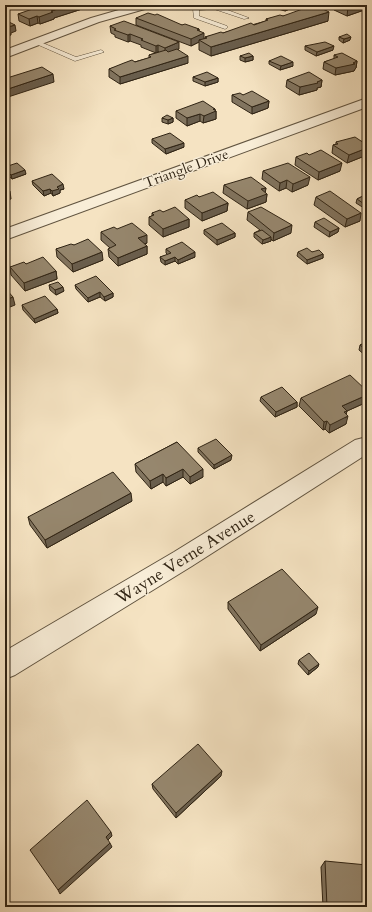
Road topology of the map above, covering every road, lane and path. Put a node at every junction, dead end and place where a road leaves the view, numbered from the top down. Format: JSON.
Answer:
{"nodes":[{"id":1,"x":148,"y":5,"type":"edge"},
{"id":2,"x":188,"y":5,"type":"edge"},
{"id":3,"x":196,"y":8,"type":"junction"},
{"id":4,"x":246,"y":18,"type":"dead end"},
{"id":5,"x":224,"y":27,"type":"dead end"},
{"id":6,"x":36,"y":42,"type":"junction"},
{"id":7,"x":101,"y":52,"type":"dead end"},
{"id":8,"x":5,"y":54,"type":"edge"},
{"id":9,"x":367,"y":102,"type":"edge"},
{"id":10,"x":5,"y":235,"type":"edge"},
{"id":11,"x":363,"y":446,"type":"dead end"},
{"id":12,"x":5,"y":666,"type":"edge"}],
"edges":[{"from":1,"to":6,"type":"street"},
{"from":2,"to":3,"type":"lane"},
{"from":3,"to":4,"type":"lane"},
{"from":3,"to":5,"type":"lane"},
{"from":6,"to":7,"type":"lane"},
{"from":6,"to":8,"type":"street"},
{"from":9,"to":10,"type":"street","name":"Triangle Drive"},
{"from":11,"to":12,"type":"street","name":"Wayne Verne Avenue"}]}
